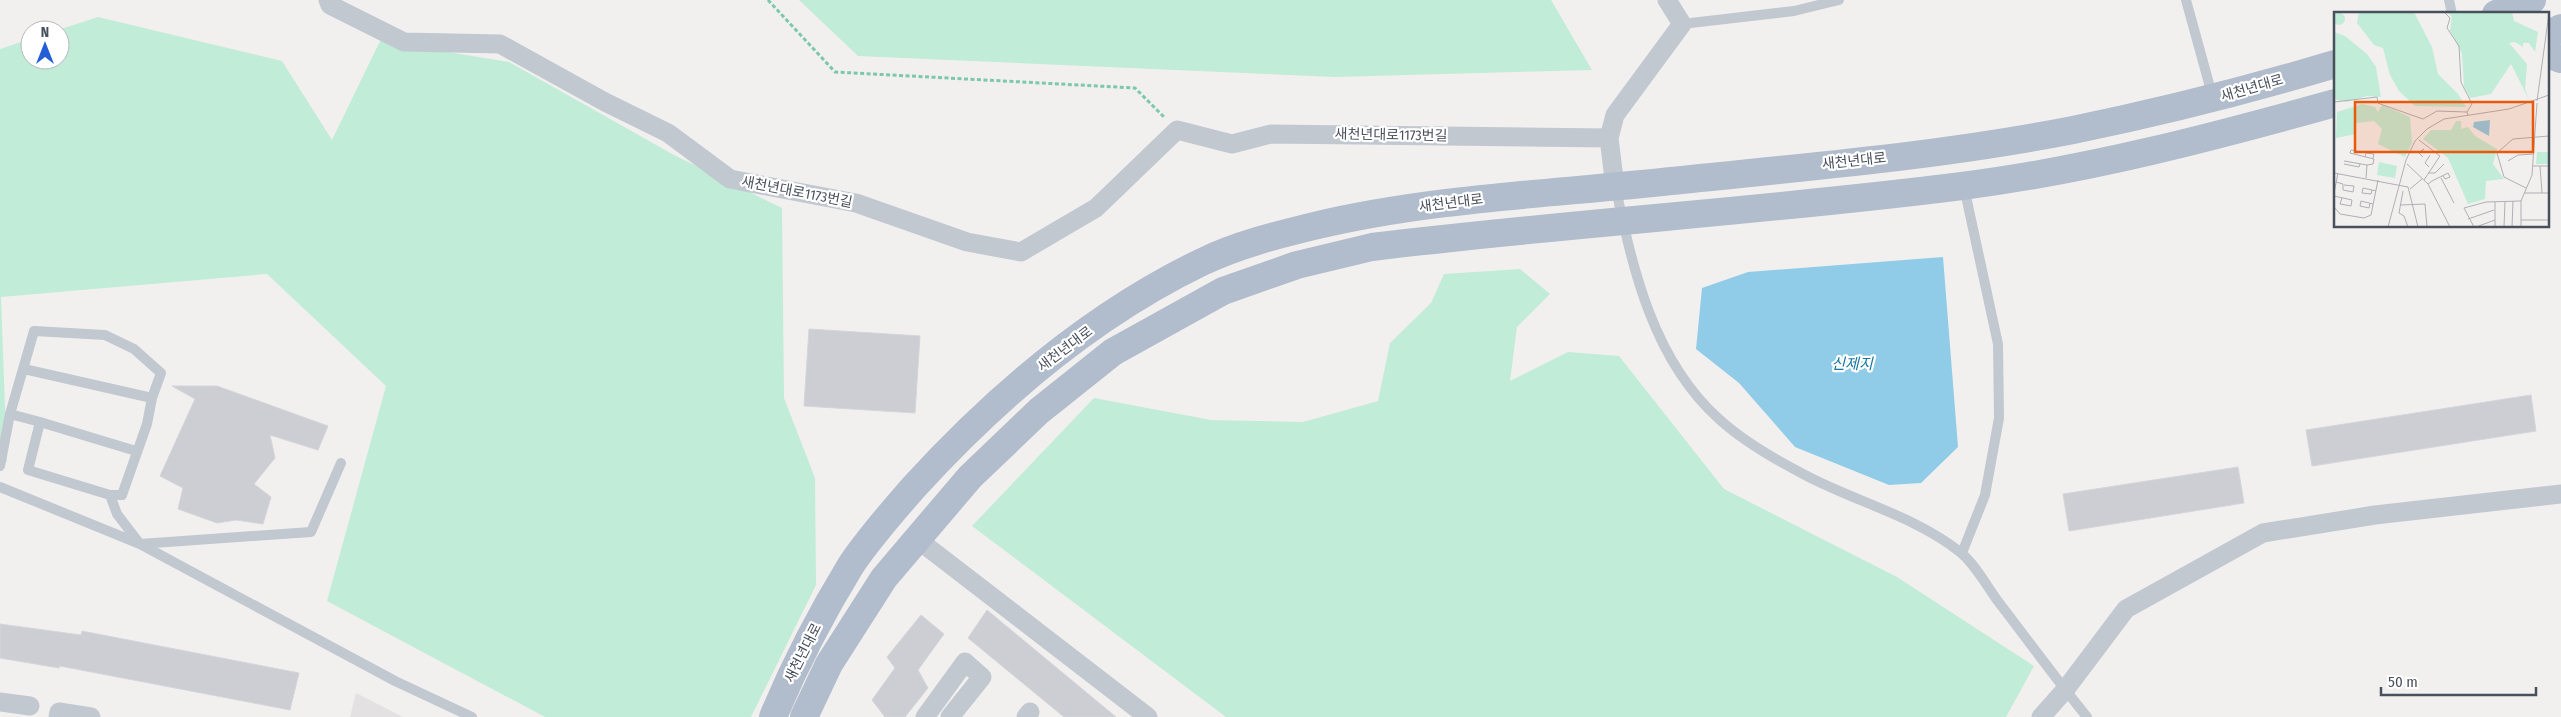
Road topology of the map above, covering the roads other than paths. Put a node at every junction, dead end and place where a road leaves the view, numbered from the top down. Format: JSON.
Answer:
{"nodes":[{"id":1,"x":328,"y":0,"type":"edge"},
{"id":2,"x":1667,"y":0,"type":"edge"},
{"id":3,"x":1839,"y":0,"type":"edge"},
{"id":4,"x":2186,"y":0,"type":"edge"},
{"id":5,"x":2532,"y":0,"type":"edge"},
{"id":6,"x":2501,"y":12,"type":"edge"},
{"id":7,"x":1682,"y":24,"type":"junction"},
{"id":8,"x":2561,"y":28,"type":"edge"},
{"id":9,"x":2548,"y":34,"type":"edge"},
{"id":10,"x":2548,"y":54,"type":"edge"},
{"id":11,"x":2561,"y":59,"type":"edge"},
{"id":12,"x":2334,"y":64,"type":"edge"},
{"id":13,"x":2214,"y":99,"type":"junction"},
{"id":14,"x":2334,"y":103,"type":"edge"},
{"id":15,"x":1608,"y":138,"type":"junction"},
{"id":16,"x":1767,"y":171,"type":"junction"},
{"id":17,"x":1964,"y":186,"type":"junction"},
{"id":18,"x":1615,"y":187,"type":"junction"},
{"id":19,"x":1507,"y":197,"type":"junction"},
{"id":20,"x":1772,"y":207,"type":"junction"},
{"id":21,"x":1622,"y":222,"type":"junction"},
{"id":22,"x":1511,"y":232,"type":"junction"},
{"id":23,"x":24,"y":369,"type":"junction"},
{"id":24,"x":152,"y":398,"type":"junction"},
{"id":25,"x":10,"y":414,"type":"junction"},
{"id":26,"x":40,"y":422,"type":"junction"},
{"id":27,"x":136,"y":451,"type":"junction"},
{"id":28,"x":341,"y":463,"type":"dead end"},
{"id":29,"x":0,"y":466,"type":"edge"},
{"id":30,"x":0,"y":487,"type":"edge"},
{"id":31,"x":2561,"y":494,"type":"edge"},
{"id":32,"x":110,"y":495,"type":"junction"},
{"id":33,"x":917,"y":539,"type":"junction"},
{"id":34,"x":140,"y":544,"type":"junction"},
{"id":35,"x":1962,"y":553,"type":"junction"},
{"id":36,"x":2065,"y":690,"type":"junction"},
{"id":37,"x":0,"y":702,"type":"edge"},
{"id":38,"x":30,"y":706,"type":"dead end"},
{"id":39,"x":930,"y":716,"type":"edge"},
{"id":40,"x":58,"y":717,"type":"edge"},
{"id":41,"x":91,"y":717,"type":"edge"},
{"id":42,"x":472,"y":717,"type":"edge"},
{"id":43,"x":773,"y":717,"type":"edge"},
{"id":44,"x":804,"y":717,"type":"edge"},
{"id":45,"x":950,"y":717,"type":"edge"},
{"id":46,"x":1148,"y":717,"type":"edge"},
{"id":47,"x":2041,"y":717,"type":"edge"},
{"id":48,"x":2087,"y":717,"type":"edge"}],
"edges":[{"from":1,"to":15,"type":"street","name":"새천년대로1173번길"},
{"from":2,"to":7,"type":"street"},
{"from":3,"to":7,"type":"lane"},
{"from":4,"to":13,"type":"lane"},
{"from":5,"to":6,"type":"main road"},
{"from":7,"to":15,"type":"street"},
{"from":8,"to":9,"type":"main road"},
{"from":10,"to":11,"type":"main road"},
{"from":12,"to":13,"type":"main road","name":"새천년대로"},
{"from":13,"to":16,"type":"main road","name":"새천년대로"},
{"from":14,"to":17,"type":"main road","name":"새천년대로"},
{"from":15,"to":18,"type":"street"},
{"from":16,"to":18,"type":"main road","name":"새천년대로"},
{"from":16,"to":20,"type":"main road"},
{"from":17,"to":20,"type":"main road","name":"새천년대로"},
{"from":17,"to":35,"type":"lane"},
{"from":18,"to":19,"type":"main road","name":"새천년대로"},
{"from":18,"to":21,"type":"lane"},
{"from":19,"to":22,"type":"main road"},
{"from":19,"to":43,"type":"main road","name":"새천년대로"},
{"from":20,"to":21,"type":"main road","name":"새천년대로"},
{"from":21,"to":22,"type":"main road","name":"새천년대로"},
{"from":21,"to":35,"type":"lane"},
{"from":22,"to":33,"type":"main road","name":"새천년대로"},
{"from":23,"to":24,"type":"lane"},
{"from":23,"to":24,"type":"lane"},
{"from":23,"to":25,"type":"lane"},
{"from":24,"to":27,"type":"lane"},
{"from":25,"to":26,"type":"lane"},
{"from":25,"to":29,"type":"lane"},
{"from":26,"to":27,"type":"lane"},
{"from":26,"to":32,"type":"lane"},
{"from":27,"to":32,"type":"lane"},
{"from":28,"to":34,"type":"lane"},
{"from":30,"to":34,"type":"lane"},
{"from":31,"to":36,"type":"street"},
{"from":32,"to":34,"type":"lane"},
{"from":33,"to":44,"type":"main road","name":"새천년대로"},
{"from":33,"to":46,"type":"street"},
{"from":34,"to":42,"type":"lane"},
{"from":35,"to":36,"type":"lane"},
{"from":36,"to":47,"type":"street"},
{"from":36,"to":48,"type":"lane"},
{"from":37,"to":38,"type":"street"},
{"from":39,"to":45,"type":"street"},
{"from":40,"to":41,"type":"street"}]}
